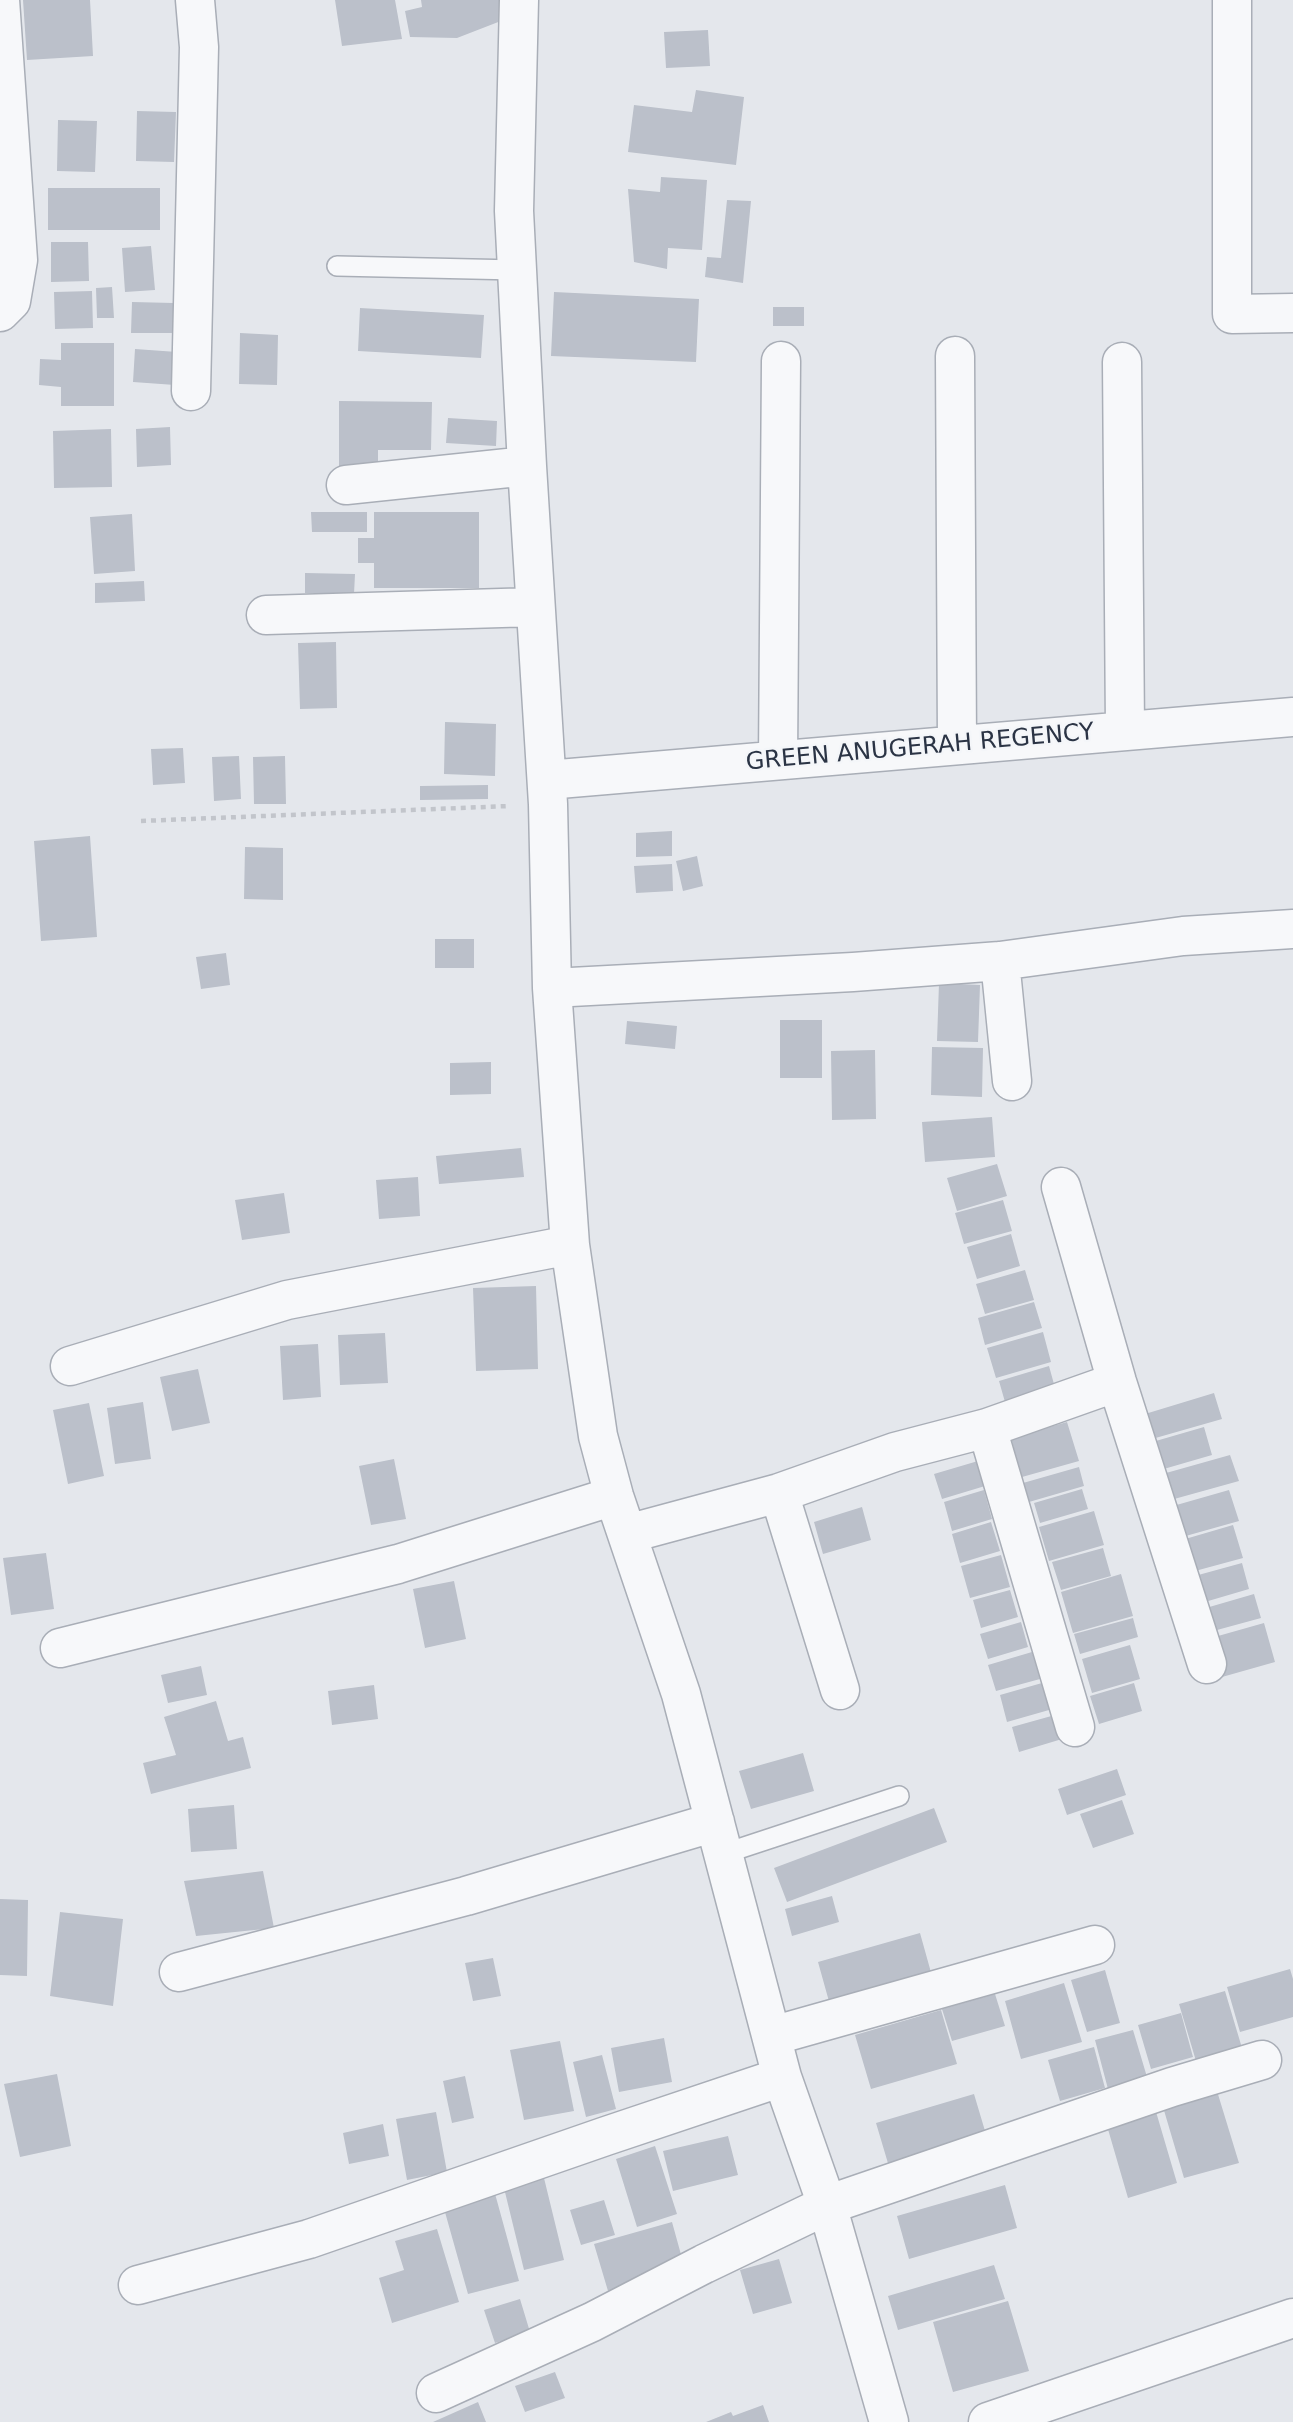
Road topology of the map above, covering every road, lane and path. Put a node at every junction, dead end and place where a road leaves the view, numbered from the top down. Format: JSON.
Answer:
{"nodes":[{"id":1,"x":0,"y":0,"type":"edge"},
{"id":2,"x":195,"y":0,"type":"edge"},
{"id":3,"x":519,"y":0,"type":"edge"},
{"id":4,"x":1232,"y":0,"type":"edge"},
{"id":5,"x":5,"y":148,"type":"edge"},
{"id":6,"x":337,"y":266,"type":"dead end"},
{"id":7,"x":517,"y":270,"type":"junction"},
{"id":8,"x":0,"y":312,"type":"edge"},
{"id":9,"x":1293,"y":313,"type":"edge"},
{"id":10,"x":955,"y":356,"type":"dead end"},
{"id":11,"x":781,"y":361,"type":"dead end"},
{"id":12,"x":1122,"y":362,"type":"dead end"},
{"id":13,"x":191,"y":391,"type":"dead end"},
{"id":14,"x":527,"y":466,"type":"junction"},
{"id":15,"x":346,"y":485,"type":"dead end"},
{"id":16,"x":535,"y":607,"type":"junction"},
{"id":17,"x":266,"y":615,"type":"dead end"},
{"id":18,"x":1293,"y":717,"type":"edge"},
{"id":19,"x":1125,"y":730,"type":"junction"},
{"id":20,"x":957,"y":745,"type":"junction"},
{"id":21,"x":778,"y":760,"type":"junction"},
{"id":22,"x":547,"y":792,"type":"junction"},
{"id":23,"x":141,"y":821,"type":"dead end"},
{"id":24,"x":1293,"y":929,"type":"edge"},
{"id":25,"x":1000,"y":961,"type":"junction"},
{"id":26,"x":552,"y":988,"type":"junction"},
{"id":27,"x":1012,"y":1081,"type":"dead end"},
{"id":28,"x":1061,"y":1187,"type":"dead end"},
{"id":29,"x":570,"y":1245,"type":"junction"},
{"id":30,"x":70,"y":1366,"type":"dead end"},
{"id":31,"x":1116,"y":1382,"type":"junction"},
{"id":32,"x":987,"y":1428,"type":"junction"},
{"id":33,"x":779,"y":1493,"type":"junction"},
{"id":34,"x":614,"y":1496,"type":"junction"},
{"id":35,"x":627,"y":1534,"type":"junction"},
{"id":36,"x":60,"y":1648,"type":"dead end"},
{"id":37,"x":1207,"y":1664,"type":"dead end"},
{"id":38,"x":840,"y":1690,"type":"dead end"},
{"id":39,"x":1076,"y":1727,"type":"dead end"},
{"id":40,"x":899,"y":1796,"type":"dead end"},
{"id":41,"x":719,"y":1838,"type":"junction"},
{"id":42,"x":1095,"y":1945,"type":"dead end"},
{"id":43,"x":179,"y":1972,"type":"dead end"},
{"id":44,"x":772,"y":2036,"type":"junction"},
{"id":45,"x":1262,"y":2060,"type":"dead end"},
{"id":46,"x":782,"y":2077,"type":"junction"},
{"id":47,"x":827,"y":2204,"type":"junction"},
{"id":48,"x":138,"y":2285,"type":"dead end"},
{"id":49,"x":1293,"y":2318,"type":"edge"},
{"id":50,"x":436,"y":2393,"type":"dead end"},
{"id":51,"x":888,"y":2422,"type":"edge"},
{"id":52,"x":988,"y":2422,"type":"edge"}],
"edges":[{"from":1,"to":5,"type":"street"},
{"from":2,"to":13,"type":"street"},
{"from":3,"to":7,"type":"street"},
{"from":4,"to":9,"type":"street"},
{"from":5,"to":8,"type":"street"},
{"from":6,"to":7,"type":"lane"},
{"from":7,"to":14,"type":"street"},
{"from":10,"to":20,"type":"street"},
{"from":11,"to":21,"type":"street"},
{"from":12,"to":19,"type":"street"},
{"from":14,"to":15,"type":"street"},
{"from":14,"to":16,"type":"street"},
{"from":16,"to":17,"type":"street"},
{"from":16,"to":22,"type":"street"},
{"from":18,"to":19,"type":"street","name":"GREEN ANUGERAH REGENCY"},
{"from":19,"to":20,"type":"street","name":"GREEN ANUGERAH REGENCY"},
{"from":20,"to":21,"type":"street","name":"GREEN ANUGERAH REGENCY"},
{"from":21,"to":22,"type":"street","name":"GREEN ANUGERAH REGENCY"},
{"from":22,"to":23,"type":"path"},
{"from":22,"to":26,"type":"street"},
{"from":24,"to":25,"type":"street"},
{"from":25,"to":26,"type":"street"},
{"from":25,"to":27,"type":"street"},
{"from":26,"to":29,"type":"street"},
{"from":28,"to":31,"type":"street"},
{"from":29,"to":30,"type":"street"},
{"from":29,"to":34,"type":"street"},
{"from":31,"to":32,"type":"street"},
{"from":31,"to":37,"type":"street"},
{"from":32,"to":33,"type":"street"},
{"from":32,"to":39,"type":"street"},
{"from":33,"to":35,"type":"street"},
{"from":33,"to":38,"type":"street"},
{"from":34,"to":35,"type":"street"},
{"from":34,"to":36,"type":"street"},
{"from":35,"to":41,"type":"street"},
{"from":40,"to":41,"type":"lane"},
{"from":41,"to":43,"type":"street"},
{"from":41,"to":44,"type":"street"},
{"from":42,"to":44,"type":"street"},
{"from":44,"to":46,"type":"street"},
{"from":45,"to":47,"type":"street"},
{"from":46,"to":47,"type":"street"},
{"from":46,"to":48,"type":"street"},
{"from":47,"to":50,"type":"street"},
{"from":47,"to":51,"type":"street"},
{"from":49,"to":52,"type":"street"}]}
